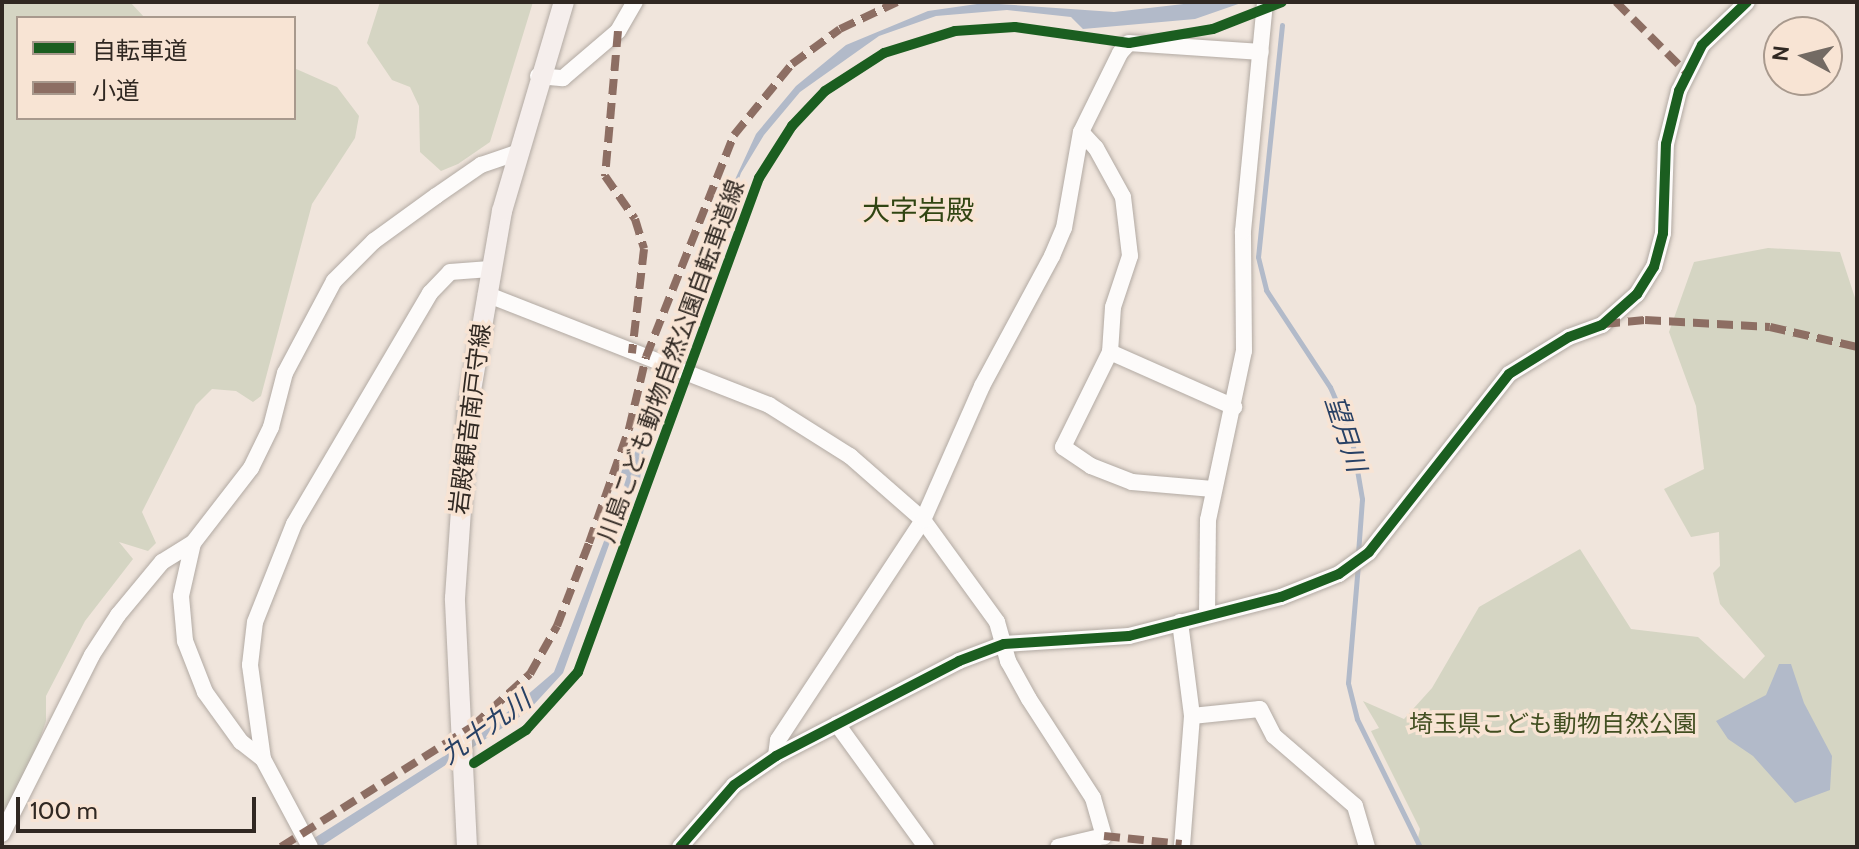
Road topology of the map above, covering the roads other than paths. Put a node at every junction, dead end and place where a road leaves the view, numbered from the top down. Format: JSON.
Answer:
{"nodes":[{"id":1,"x":564,"y":2,"type":"edge"},
{"id":2,"x":635,"y":2,"type":"edge"},
{"id":3,"x":1747,"y":2,"type":"edge"},
{"id":4,"x":1265,"y":4,"type":"edge"},
{"id":5,"x":1261,"y":52,"type":"junction"},
{"id":6,"x":538,"y":76,"type":"junction"},
{"id":7,"x":1081,"y":132,"type":"junction"},
{"id":8,"x":516,"y":153,"type":"junction"},
{"id":9,"x":490,"y":269,"type":"junction"},
{"id":10,"x":486,"y":294,"type":"junction"},
{"id":11,"x":1110,"y":352,"type":"junction"},
{"id":12,"x":1234,"y":407,"type":"junction"},
{"id":13,"x":1213,"y":489,"type":"junction"},
{"id":14,"x":923,"y":520,"type":"junction"},
{"id":15,"x":193,"y":543,"type":"junction"},
{"id":16,"x":1207,"y":614,"type":"junction"},
{"id":17,"x":1180,"y":622,"type":"junction"},
{"id":18,"x":1004,"y":644,"type":"junction"},
{"id":19,"x":1192,"y":716,"type":"junction"},
{"id":20,"x":837,"y":724,"type":"junction"},
{"id":21,"x":776,"y":756,"type":"junction"},
{"id":22,"x":263,"y":759,"type":"junction"},
{"id":23,"x":2,"y":834,"type":"edge"},
{"id":24,"x":306,"y":840,"type":"edge"},
{"id":25,"x":467,"y":847,"type":"edge"},
{"id":26,"x":680,"y":847,"type":"edge"},
{"id":27,"x":926,"y":847,"type":"edge"},
{"id":28,"x":1058,"y":847,"type":"edge"},
{"id":29,"x":1182,"y":847,"type":"edge"},
{"id":30,"x":1367,"y":847,"type":"edge"}],
"edges":[{"from":1,"to":6,"type":"main road","name":"岩殿観音南戸守線"},
{"from":2,"to":6,"type":"street"},
{"from":3,"to":16,"type":"street"},
{"from":4,"to":5,"type":"street"},
{"from":5,"to":7,"type":"street"},
{"from":5,"to":12,"type":"street"},
{"from":6,"to":8,"type":"main road","name":"岩殿観音南戸守線"},
{"from":7,"to":11,"type":"street"},
{"from":7,"to":14,"type":"street"},
{"from":8,"to":9,"type":"main road","name":"岩殿観音南戸守線"},
{"from":8,"to":15,"type":"street"},
{"from":9,"to":10,"type":"main road","name":"岩殿観音南戸守線"},
{"from":9,"to":22,"type":"street"},
{"from":10,"to":14,"type":"street"},
{"from":10,"to":25,"type":"main road","name":"岩殿観音南戸守線"},
{"from":11,"to":12,"type":"street"},
{"from":11,"to":13,"type":"street"},
{"from":12,"to":13,"type":"street"},
{"from":13,"to":16,"type":"street"},
{"from":14,"to":18,"type":"street"},
{"from":14,"to":21,"type":"street"},
{"from":15,"to":22,"type":"street"},
{"from":15,"to":23,"type":"street"},
{"from":16,"to":17,"type":"street"},
{"from":17,"to":18,"type":"street"},
{"from":17,"to":19,"type":"street"},
{"from":18,"to":20,"type":"street"},
{"from":18,"to":28,"type":"street"},
{"from":19,"to":29,"type":"street"},
{"from":19,"to":30,"type":"street"},
{"from":20,"to":21,"type":"street"},
{"from":20,"to":27,"type":"street"},
{"from":21,"to":26,"type":"street"},
{"from":22,"to":24,"type":"street"}]}
